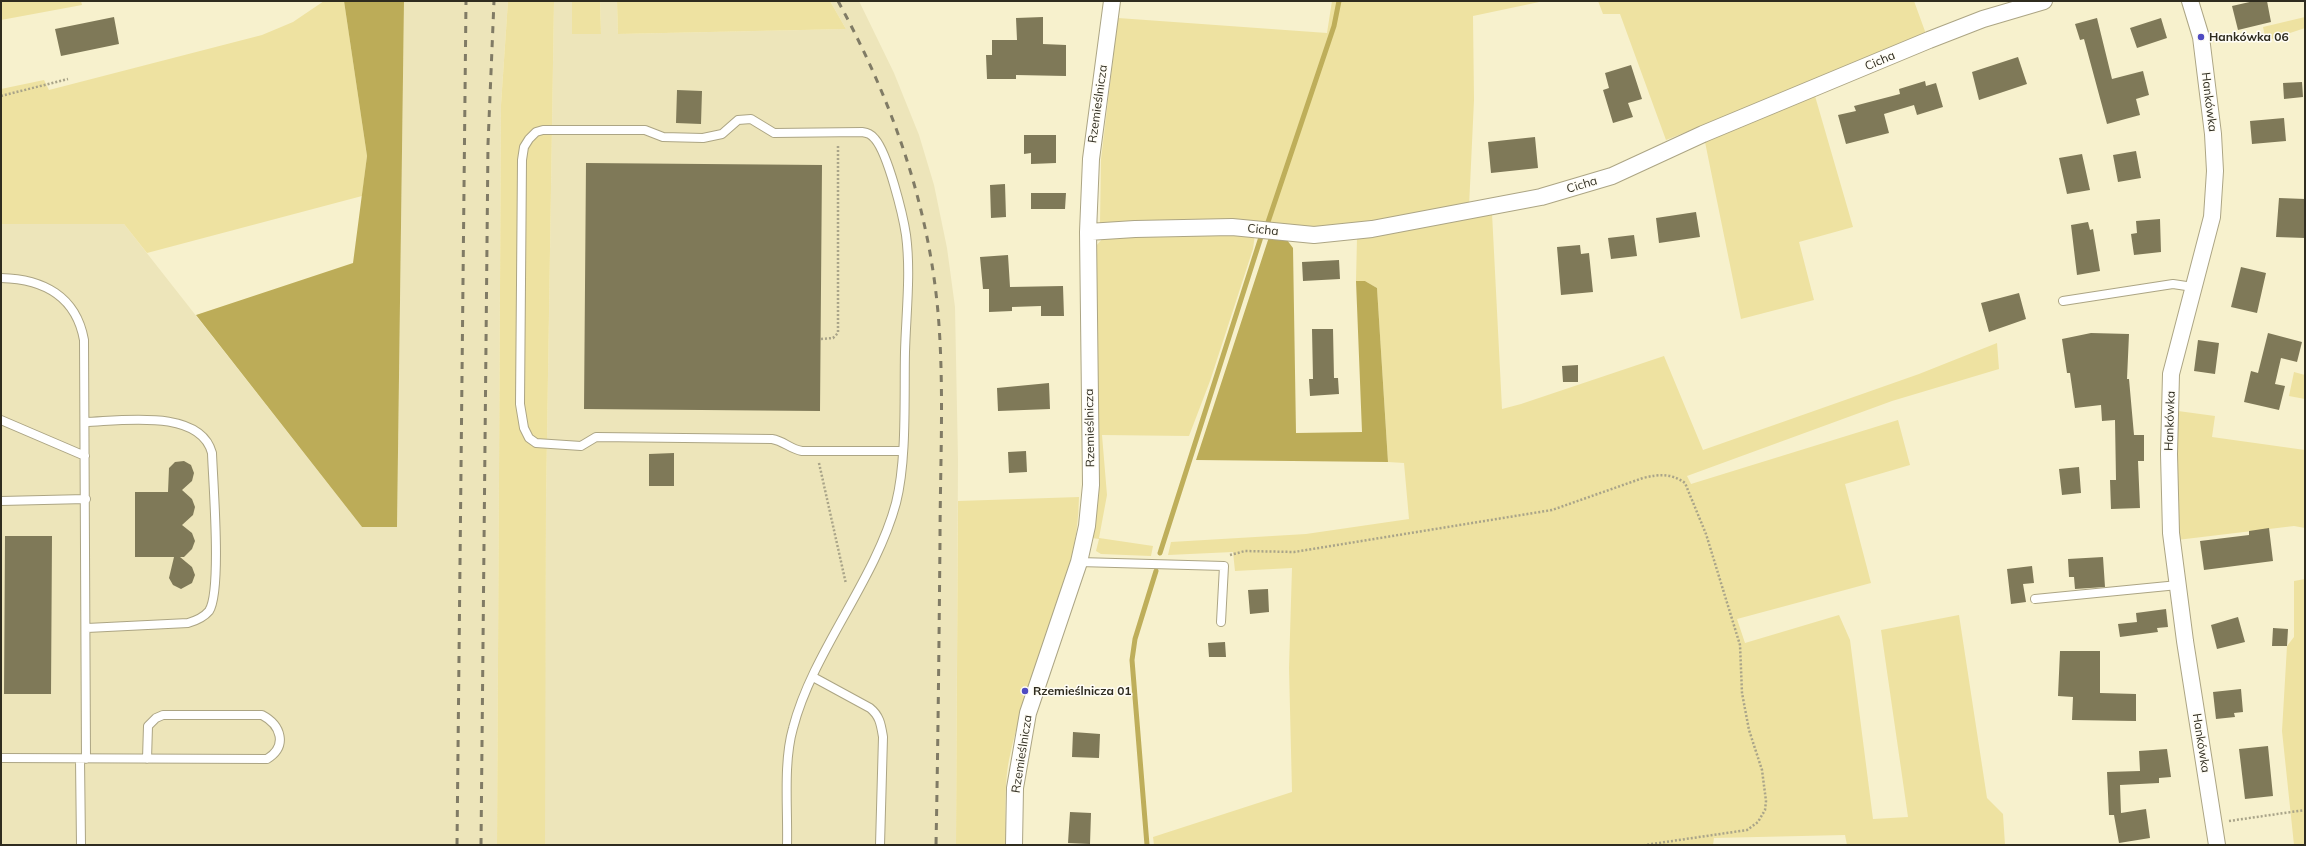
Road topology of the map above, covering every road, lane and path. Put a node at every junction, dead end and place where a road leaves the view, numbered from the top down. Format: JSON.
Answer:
{"nodes":[{"id":1,"x":1112,"y":1,"type":"edge"},
{"id":2,"x":2044,"y":1,"type":"edge"},
{"id":3,"x":2190,"y":1,"type":"edge"},
{"id":4,"x":68,"y":79,"type":"dead end"},
{"id":5,"x":1,"y":96,"type":"edge"},
{"id":6,"x":838,"y":132,"type":"junction"},
{"id":7,"x":1088,"y":232,"type":"junction"},
{"id":8,"x":1,"y":278,"type":"edge"},
{"id":9,"x":2193,"y":287,"type":"junction"},
{"id":10,"x":2063,"y":301,"type":"dead end"},
{"id":11,"x":821,"y":339,"type":"dead end"},
{"id":12,"x":1,"y":420,"type":"edge"},
{"id":13,"x":85,"y":422,"type":"junction"},
{"id":14,"x":816,"y":451,"type":"junction"},
{"id":15,"x":902,"y":451,"type":"junction"},
{"id":16,"x":85,"y":456,"type":"junction"},
{"id":17,"x":1,"y":500,"type":"edge"},
{"id":18,"x":86,"y":500,"type":"junction"},
{"id":19,"x":1079,"y":562,"type":"junction"},
{"id":20,"x":1215,"y":566,"type":"junction"},
{"id":21,"x":2178,"y":585,"type":"junction"},
{"id":22,"x":2035,"y":599,"type":"dead end"},
{"id":23,"x":851,"y":604,"type":"junction"},
{"id":24,"x":1221,"y":622,"type":"dead end"},
{"id":25,"x":87,"y":628,"type":"junction"},
{"id":26,"x":813,"y":677,"type":"junction"},
{"id":27,"x":1,"y":758,"type":"edge"},
{"id":28,"x":83,"y":759,"type":"junction"},
{"id":29,"x":147,"y":759,"type":"junction"},
{"id":30,"x":2305,"y":810,"type":"edge"},
{"id":31,"x":2213,"y":824,"type":"junction"},
{"id":32,"x":81,"y":845,"type":"edge"},
{"id":33,"x":787,"y":845,"type":"edge"},
{"id":34,"x":880,"y":845,"type":"edge"},
{"id":35,"x":1014,"y":845,"type":"edge"},
{"id":36,"x":1645,"y":845,"type":"edge"},
{"id":37,"x":2217,"y":845,"type":"edge"}],
"edges":[{"from":1,"to":7,"type":"street","name":"Rzemieślnicza"},
{"from":2,"to":7,"type":"street","name":"Cicha"},
{"from":3,"to":9,"type":"street","name":"Hankówka"},
{"from":4,"to":5,"type":"path"},
{"from":6,"to":11,"type":"path"},
{"from":6,"to":14,"type":"lane"},
{"from":6,"to":15,"type":"lane"},
{"from":7,"to":19,"type":"street","name":"Rzemieślnicza"},
{"from":8,"to":13,"type":"lane"},
{"from":9,"to":10,"type":"lane"},
{"from":9,"to":21,"type":"street","name":"Hankówka"},
{"from":12,"to":16,"type":"lane"},
{"from":13,"to":16,"type":"lane"},
{"from":13,"to":25,"type":"lane"},
{"from":14,"to":15,"type":"lane"},
{"from":14,"to":23,"type":"path"},
{"from":15,"to":23,"type":"lane"},
{"from":16,"to":18,"type":"lane"},
{"from":17,"to":18,"type":"lane"},
{"from":18,"to":25,"type":"lane"},
{"from":19,"to":20,"type":"lane"},
{"from":19,"to":35,"type":"street","name":"Rzemieślnicza"},
{"from":20,"to":24,"type":"lane"},
{"from":20,"to":36,"type":"path"},
{"from":21,"to":22,"type":"lane"},
{"from":21,"to":31,"type":"street","name":"Hankówka"},
{"from":23,"to":26,"type":"lane"},
{"from":25,"to":28,"type":"lane"},
{"from":26,"to":33,"type":"lane"},
{"from":26,"to":34,"type":"lane"},
{"from":27,"to":28,"type":"lane"},
{"from":28,"to":29,"type":"lane"},
{"from":28,"to":32,"type":"lane"},
{"from":29,"to":29,"type":"lane"},
{"from":30,"to":31,"type":"path"},
{"from":31,"to":37,"type":"street","name":"Hankówka"}]}
